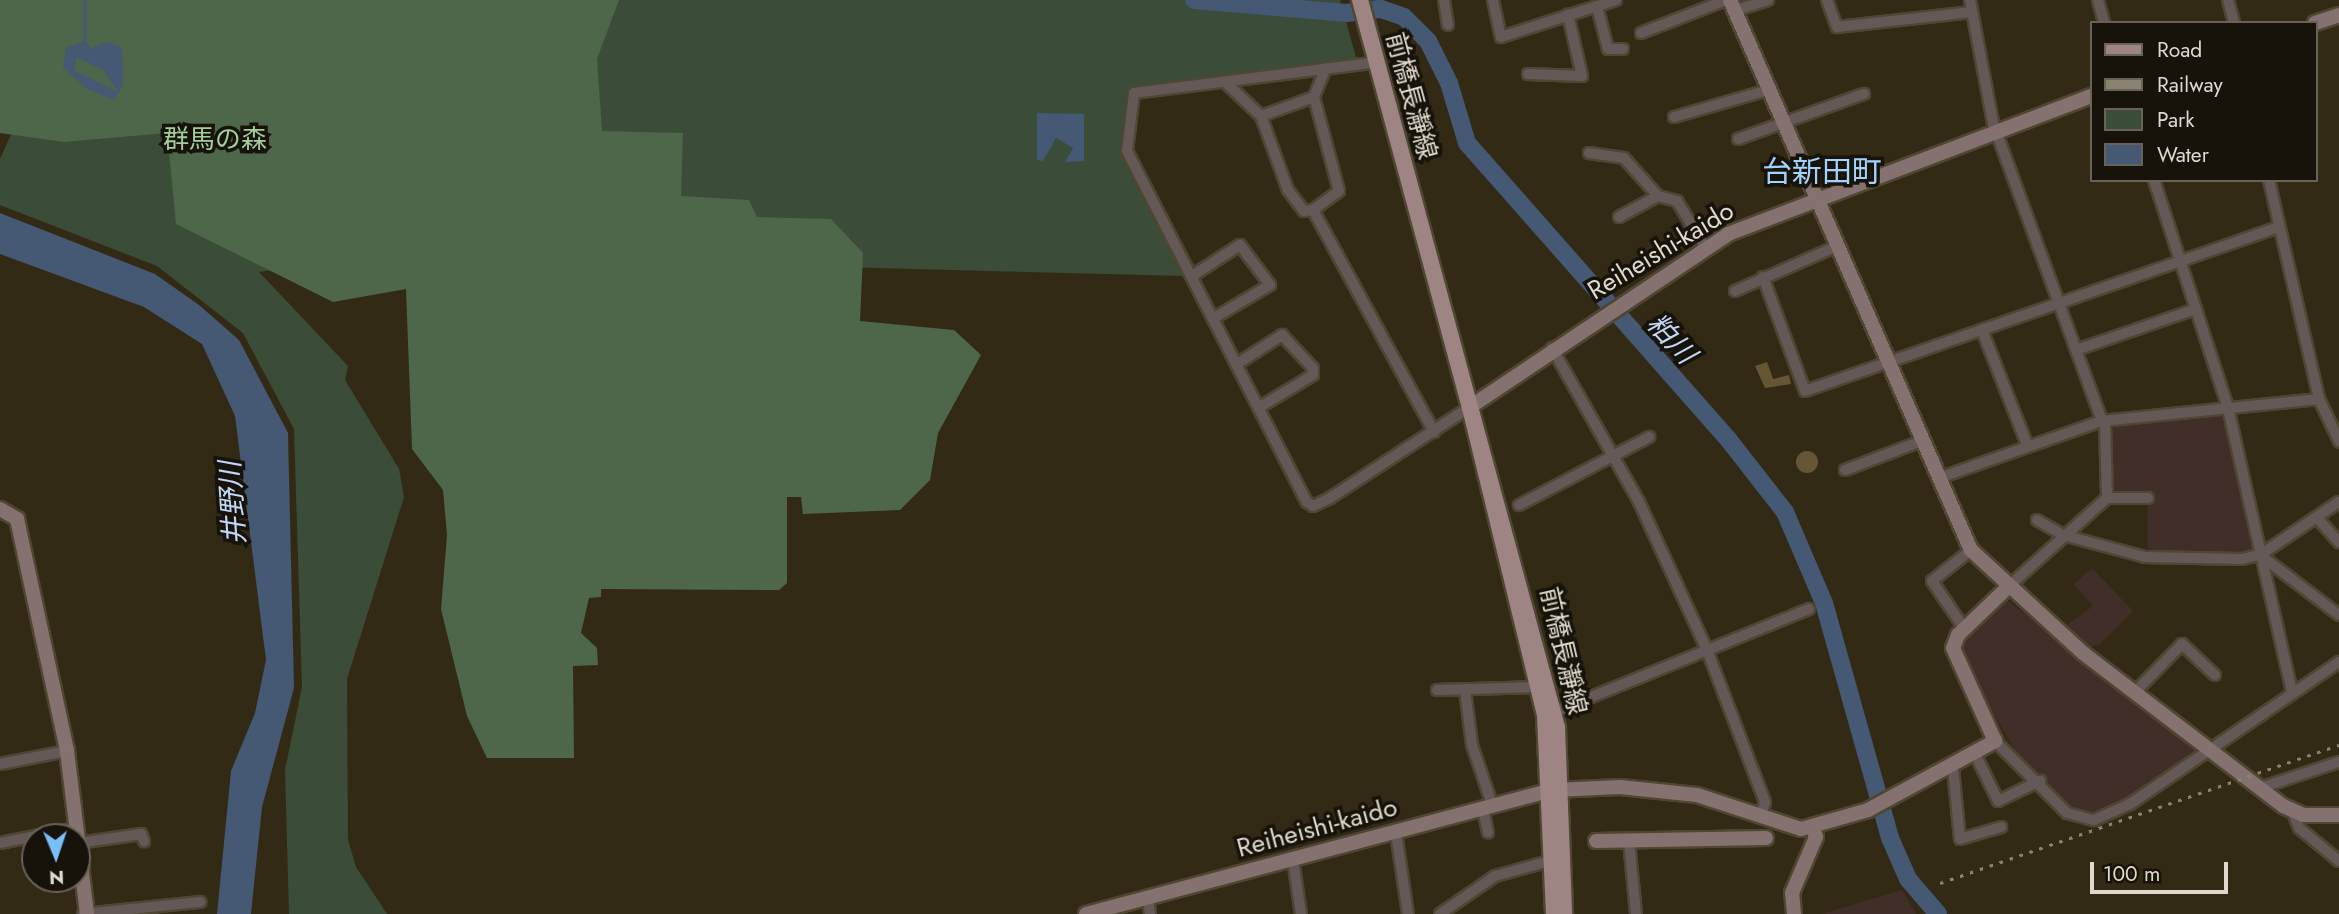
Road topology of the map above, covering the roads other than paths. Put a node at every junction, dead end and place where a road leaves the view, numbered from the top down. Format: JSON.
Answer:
{"nodes":[{"id":1,"x":1360,"y":0,"type":"edge"},
{"id":2,"x":1444,"y":0,"type":"edge"},
{"id":3,"x":1493,"y":0,"type":"edge"},
{"id":4,"x":1616,"y":0,"type":"edge"},
{"id":5,"x":1768,"y":0,"type":"edge"},
{"id":6,"x":1827,"y":0,"type":"edge"},
{"id":7,"x":2098,"y":0,"type":"edge"},
{"id":8,"x":2228,"y":0,"type":"edge"},
{"id":9,"x":1593,"y":4,"type":"edge"},
{"id":10,"x":1730,"y":4,"type":"edge"},
{"id":11,"x":1971,"y":6,"type":"edge"},
{"id":12,"x":1568,"y":15,"type":"junction"},
{"id":13,"x":2339,"y":15,"type":"edge"},
{"id":14,"x":2103,"y":21,"type":"edge"},
{"id":15,"x":2233,"y":21,"type":"edge"},
{"id":16,"x":2318,"y":22,"type":"edge"},
{"id":17,"x":1448,"y":25,"type":"dead end"},
{"id":18,"x":1641,"y":33,"type":"dead end"},
{"id":19,"x":1623,"y":49,"type":"dead end"},
{"id":20,"x":1378,"y":62,"type":"junction"},
{"id":21,"x":1326,"y":68,"type":"junction"},
{"id":22,"x":1528,"y":74,"type":"dead end"},
{"id":23,"x":1225,"y":82,"type":"junction"},
{"id":24,"x":1768,"y":90,"type":"junction"},
{"id":25,"x":1864,"y":94,"type":"dead end"},
{"id":26,"x":1314,"y":97,"type":"junction"},
{"id":27,"x":2090,"y":97,"type":"edge"},
{"id":28,"x":1261,"y":116,"type":"junction"},
{"id":29,"x":1674,"y":117,"type":"dead end"},
{"id":30,"x":1782,"y":123,"type":"junction"},
{"id":31,"x":1996,"y":132,"type":"junction"},
{"id":32,"x":1738,"y":139,"type":"dead end"},
{"id":33,"x":1589,"y":153,"type":"dead end"},
{"id":34,"x":2155,"y":182,"type":"edge"},
{"id":35,"x":2269,"y":182,"type":"edge"},
{"id":36,"x":1658,"y":196,"type":"junction"},
{"id":37,"x":1817,"y":200,"type":"junction"},
{"id":38,"x":1313,"y":210,"type":"junction"},
{"id":39,"x":1619,"y":217,"type":"dead end"},
{"id":40,"x":2279,"y":227,"type":"junction"},
{"id":41,"x":1837,"y":246,"type":"junction"},
{"id":42,"x":1705,"y":247,"type":"junction"},
{"id":43,"x":2181,"y":262,"type":"junction"},
{"id":44,"x":1192,"y":276,"type":"junction"},
{"id":45,"x":1763,"y":277,"type":"junction"},
{"id":46,"x":1735,"y":291,"type":"dead end"},
{"id":47,"x":2059,"y":304,"type":"junction"},
{"id":48,"x":2196,"y":309,"type":"junction"},
{"id":49,"x":1214,"y":318,"type":"junction"},
{"id":50,"x":1982,"y":330,"type":"junction"},
{"id":51,"x":1552,"y":348,"type":"junction"},
{"id":52,"x":2076,"y":350,"type":"junction"},
{"id":53,"x":1889,"y":362,"type":"junction"},
{"id":54,"x":1237,"y":364,"type":"junction"},
{"id":55,"x":2319,"y":399,"type":"junction"},
{"id":56,"x":1260,"y":407,"type":"junction"},
{"id":57,"x":1470,"y":407,"type":"junction"},
{"id":58,"x":2228,"y":408,"type":"junction"},
{"id":59,"x":2104,"y":421,"type":"junction"},
{"id":60,"x":1434,"y":432,"type":"junction"},
{"id":61,"x":1649,"y":437,"type":"dead end"},
{"id":62,"x":1924,"y":440,"type":"junction"},
{"id":63,"x":2339,"y":441,"type":"edge"},
{"id":64,"x":2027,"y":444,"type":"junction"},
{"id":65,"x":1614,"y":455,"type":"junction"},
{"id":66,"x":1845,"y":470,"type":"dead end"},
{"id":67,"x":1940,"y":478,"type":"junction"},
{"id":68,"x":2107,"y":498,"type":"junction"},
{"id":69,"x":2148,"y":498,"type":"dead end"},
{"id":70,"x":2339,"y":502,"type":"edge"},
{"id":71,"x":1519,"y":505,"type":"dead end"},
{"id":72,"x":0,"y":509,"type":"edge"},
{"id":73,"x":16,"y":515,"type":"junction"},
{"id":74,"x":0,"y":518,"type":"edge"},
{"id":75,"x":2037,"y":520,"type":"dead end"},
{"id":76,"x":2319,"y":520,"type":"junction"},
{"id":77,"x":2063,"y":535,"type":"junction"},
{"id":78,"x":2339,"y":542,"type":"edge"},
{"id":79,"x":1971,"y":550,"type":"junction"},
{"id":80,"x":2260,"y":555,"type":"junction"},
{"id":81,"x":2008,"y":587,"type":"junction"},
{"id":82,"x":1809,"y":608,"type":"dead end"},
{"id":83,"x":2339,"y":615,"type":"edge"},
{"id":84,"x":1964,"y":628,"type":"junction"},
{"id":85,"x":1707,"y":650,"type":"junction"},
{"id":86,"x":2339,"y":662,"type":"edge"},
{"id":87,"x":2215,"y":675,"type":"dead end"},
{"id":88,"x":1539,"y":687,"type":"junction"},
{"id":89,"x":1437,"y":690,"type":"dead end"},
{"id":90,"x":1465,"y":690,"type":"junction"},
{"id":91,"x":2136,"y":691,"type":"junction"},
{"id":92,"x":2292,"y":692,"type":"junction"},
{"id":93,"x":1553,"y":712,"type":"junction"},
{"id":94,"x":1995,"y":741,"type":"junction"},
{"id":95,"x":2213,"y":749,"type":"junction"},
{"id":96,"x":67,"y":751,"type":"junction"},
{"id":97,"x":1976,"y":756,"type":"junction"},
{"id":98,"x":2339,"y":762,"type":"edge"},
{"id":99,"x":0,"y":764,"type":"edge"},
{"id":100,"x":1953,"y":768,"type":"junction"},
{"id":101,"x":2040,"y":781,"type":"junction"},
{"id":102,"x":2260,"y":788,"type":"junction"},
{"id":103,"x":1556,"y":790,"type":"junction"},
{"id":104,"x":1488,"y":808,"type":"junction"},
{"id":105,"x":2293,"y":813,"type":"junction"},
{"id":106,"x":1761,"y":815,"type":"junction"},
{"id":107,"x":2339,"y":815,"type":"edge"},
{"id":108,"x":76,"y":823,"type":"edge"},
{"id":109,"x":2001,"y":827,"type":"dead end"},
{"id":110,"x":1813,"y":828,"type":"junction"},
{"id":111,"x":1488,"y":832,"type":"dead end"},
{"id":112,"x":1396,"y":833,"type":"junction"},
{"id":113,"x":91,"y":835,"type":"edge"},
{"id":114,"x":1766,"y":838,"type":"dead end"},
{"id":115,"x":21,"y":841,"type":"edge"},
{"id":116,"x":144,"y":841,"type":"dead end"},
{"id":117,"x":1596,"y":841,"type":"dead end"},
{"id":118,"x":1629,"y":841,"type":"junction"},
{"id":119,"x":0,"y":843,"type":"edge"},
{"id":120,"x":1293,"y":860,"type":"junction"},
{"id":121,"x":1553,"y":860,"type":"junction"},
{"id":122,"x":2339,"y":862,"type":"edge"},
{"id":123,"x":84,"y":893,"type":"edge"},
{"id":124,"x":1148,"y":898,"type":"junction"},
{"id":125,"x":200,"y":902,"type":"dead end"},
{"id":126,"x":86,"y":914,"type":"edge"},
{"id":127,"x":1086,"y":914,"type":"edge"},
{"id":128,"x":1150,"y":914,"type":"edge"},
{"id":129,"x":1301,"y":914,"type":"edge"},
{"id":130,"x":1408,"y":914,"type":"edge"},
{"id":131,"x":1440,"y":914,"type":"edge"},
{"id":132,"x":1554,"y":914,"type":"edge"},
{"id":133,"x":1564,"y":914,"type":"edge"},
{"id":134,"x":1636,"y":914,"type":"edge"},
{"id":135,"x":1794,"y":914,"type":"edge"}],
"edges":[{"from":1,"to":20,"type":"main road","name":"前橋長瀞線"},
{"from":2,"to":17,"type":"street"},
{"from":3,"to":12,"type":"street"},
{"from":4,"to":9,"type":"street"},
{"from":5,"to":10,"type":"street"},
{"from":6,"to":11,"type":"street"},
{"from":7,"to":14,"type":"street"},
{"from":8,"to":15,"type":"street"},
{"from":9,"to":12,"type":"street"},
{"from":9,"to":19,"type":"street"},
{"from":10,"to":18,"type":"street"},
{"from":10,"to":24,"type":"street"},
{"from":11,"to":31,"type":"street"},
{"from":12,"to":22,"type":"street"},
{"from":13,"to":16,"type":"street"},
{"from":20,"to":21,"type":"street"},
{"from":20,"to":57,"type":"main road","name":"前橋長瀞線"},
{"from":21,"to":23,"type":"street"},
{"from":21,"to":26,"type":"street"},
{"from":23,"to":28,"type":"street"},
{"from":23,"to":44,"type":"street"},
{"from":24,"to":29,"type":"street"},
{"from":24,"to":30,"type":"street"},
{"from":25,"to":30,"type":"street"},
{"from":26,"to":28,"type":"street"},
{"from":26,"to":38,"type":"street"},
{"from":27,"to":31,"type":"street","name":"Reiheishi-kaido"},
{"from":28,"to":38,"type":"street"},
{"from":30,"to":32,"type":"street"},
{"from":30,"to":37,"type":"street"},
{"from":31,"to":37,"type":"street","name":"Reiheishi-kaido"},
{"from":31,"to":47,"type":"street"},
{"from":33,"to":36,"type":"street"},
{"from":34,"to":43,"type":"street"},
{"from":35,"to":40,"type":"street"},
{"from":36,"to":39,"type":"street"},
{"from":36,"to":42,"type":"street"},
{"from":37,"to":41,"type":"street"},
{"from":37,"to":42,"type":"street","name":"Reiheishi-kaido"},
{"from":38,"to":60,"type":"street"},
{"from":40,"to":43,"type":"street"},
{"from":40,"to":55,"type":"street"},
{"from":41,"to":45,"type":"street"},
{"from":41,"to":53,"type":"street"},
{"from":42,"to":51,"type":"street","name":"Reiheishi-kaido"},
{"from":43,"to":47,"type":"street"},
{"from":43,"to":48,"type":"street"},
{"from":44,"to":49,"type":"street"},
{"from":44,"to":49,"type":"street"},
{"from":45,"to":46,"type":"street"},
{"from":45,"to":53,"type":"street"},
{"from":47,"to":50,"type":"street"},
{"from":47,"to":52,"type":"street"},
{"from":48,"to":52,"type":"street"},
{"from":48,"to":58,"type":"street"},
{"from":49,"to":54,"type":"street"},
{"from":50,"to":53,"type":"street"},
{"from":50,"to":64,"type":"street"},
{"from":51,"to":57,"type":"street","name":"Reiheishi-kaido"},
{"from":51,"to":65,"type":"street"},
{"from":52,"to":59,"type":"street"},
{"from":53,"to":62,"type":"street"},
{"from":54,"to":56,"type":"street"},
{"from":54,"to":56,"type":"street"},
{"from":55,"to":58,"type":"street"},
{"from":55,"to":63,"type":"street"},
{"from":56,"to":60,"type":"street"},
{"from":57,"to":60,"type":"street"},
{"from":57,"to":88,"type":"main road","name":"前橋長瀞線"},
{"from":57,"to":93,"type":"main road","name":"前橋長瀞線"},
{"from":58,"to":59,"type":"street"},
{"from":58,"to":80,"type":"street"},
{"from":59,"to":64,"type":"street"},
{"from":59,"to":68,"type":"street"},
{"from":61,"to":65,"type":"street"},
{"from":62,"to":66,"type":"street"},
{"from":62,"to":67,"type":"street"},
{"from":64,"to":67,"type":"street"},
{"from":65,"to":71,"type":"street"},
{"from":65,"to":85,"type":"street"},
{"from":67,"to":79,"type":"street"},
{"from":68,"to":69,"type":"street"},
{"from":68,"to":77,"type":"street"},
{"from":70,"to":76,"type":"street"},
{"from":72,"to":73,"type":"street"},
{"from":73,"to":74,"type":"street"},
{"from":73,"to":96,"type":"street"},
{"from":75,"to":77,"type":"street"},
{"from":76,"to":78,"type":"street"},
{"from":76,"to":80,"type":"street"},
{"from":77,"to":80,"type":"street"},
{"from":77,"to":81,"type":"street"},
{"from":79,"to":81,"type":"street"},
{"from":79,"to":84,"type":"street"},
{"from":80,"to":83,"type":"street"},
{"from":80,"to":92,"type":"street"},
{"from":81,"to":84,"type":"street"},
{"from":81,"to":91,"type":"street"},
{"from":82,"to":85,"type":"street"},
{"from":84,"to":94,"type":"street"},
{"from":85,"to":93,"type":"street"},
{"from":85,"to":106,"type":"street"},
{"from":86,"to":92,"type":"street"},
{"from":87,"to":91,"type":"street"},
{"from":88,"to":90,"type":"street"},
{"from":88,"to":103,"type":"main road","name":"前橋長瀞線"},
{"from":89,"to":90,"type":"street"},
{"from":90,"to":104,"type":"street"},
{"from":91,"to":95,"type":"street"},
{"from":92,"to":95,"type":"street"},
{"from":93,"to":103,"type":"main road","name":"前橋長瀞線"},
{"from":94,"to":97,"type":"street"},
{"from":94,"to":101,"type":"street"},
{"from":95,"to":101,"type":"street"},
{"from":95,"to":102,"type":"street"},
{"from":96,"to":99,"type":"street"},
{"from":96,"to":108,"type":"street"},
{"from":97,"to":100,"type":"street"},
{"from":97,"to":101,"type":"street"},
{"from":98,"to":102,"type":"street"},
{"from":100,"to":109,"type":"street"},
{"from":100,"to":110,"type":"street"},
{"from":102,"to":105,"type":"street"},
{"from":103,"to":104,"type":"street","name":"Reiheishi-kaido"},
{"from":103,"to":106,"type":"street","name":"Reiheishi-kaido"},
{"from":103,"to":121,"type":"main road","name":"前橋長瀞線"},
{"from":103,"to":133,"type":"main road","name":"前橋長瀞線"},
{"from":104,"to":111,"type":"street"},
{"from":104,"to":112,"type":"street","name":"Reiheishi-kaido"},
{"from":105,"to":107,"type":"street"},
{"from":105,"to":122,"type":"street"},
{"from":106,"to":110,"type":"street","name":"Reiheishi-kaido"},
{"from":110,"to":135,"type":"street"},
{"from":112,"to":120,"type":"street","name":"Reiheishi-kaido"},
{"from":112,"to":130,"type":"street"},
{"from":113,"to":116,"type":"street"},
{"from":114,"to":118,"type":"street"},
{"from":115,"to":119,"type":"street"},
{"from":117,"to":118,"type":"street"},
{"from":118,"to":134,"type":"street"},
{"from":120,"to":124,"type":"street","name":"Reiheishi-kaido"},
{"from":120,"to":129,"type":"street"},
{"from":121,"to":131,"type":"street"},
{"from":121,"to":132,"type":"main road","name":"前橋長瀞線"},
{"from":123,"to":126,"type":"street"},
{"from":124,"to":127,"type":"street","name":"Reiheishi-kaido"},
{"from":124,"to":128,"type":"street"},
{"from":125,"to":126,"type":"street"}]}
